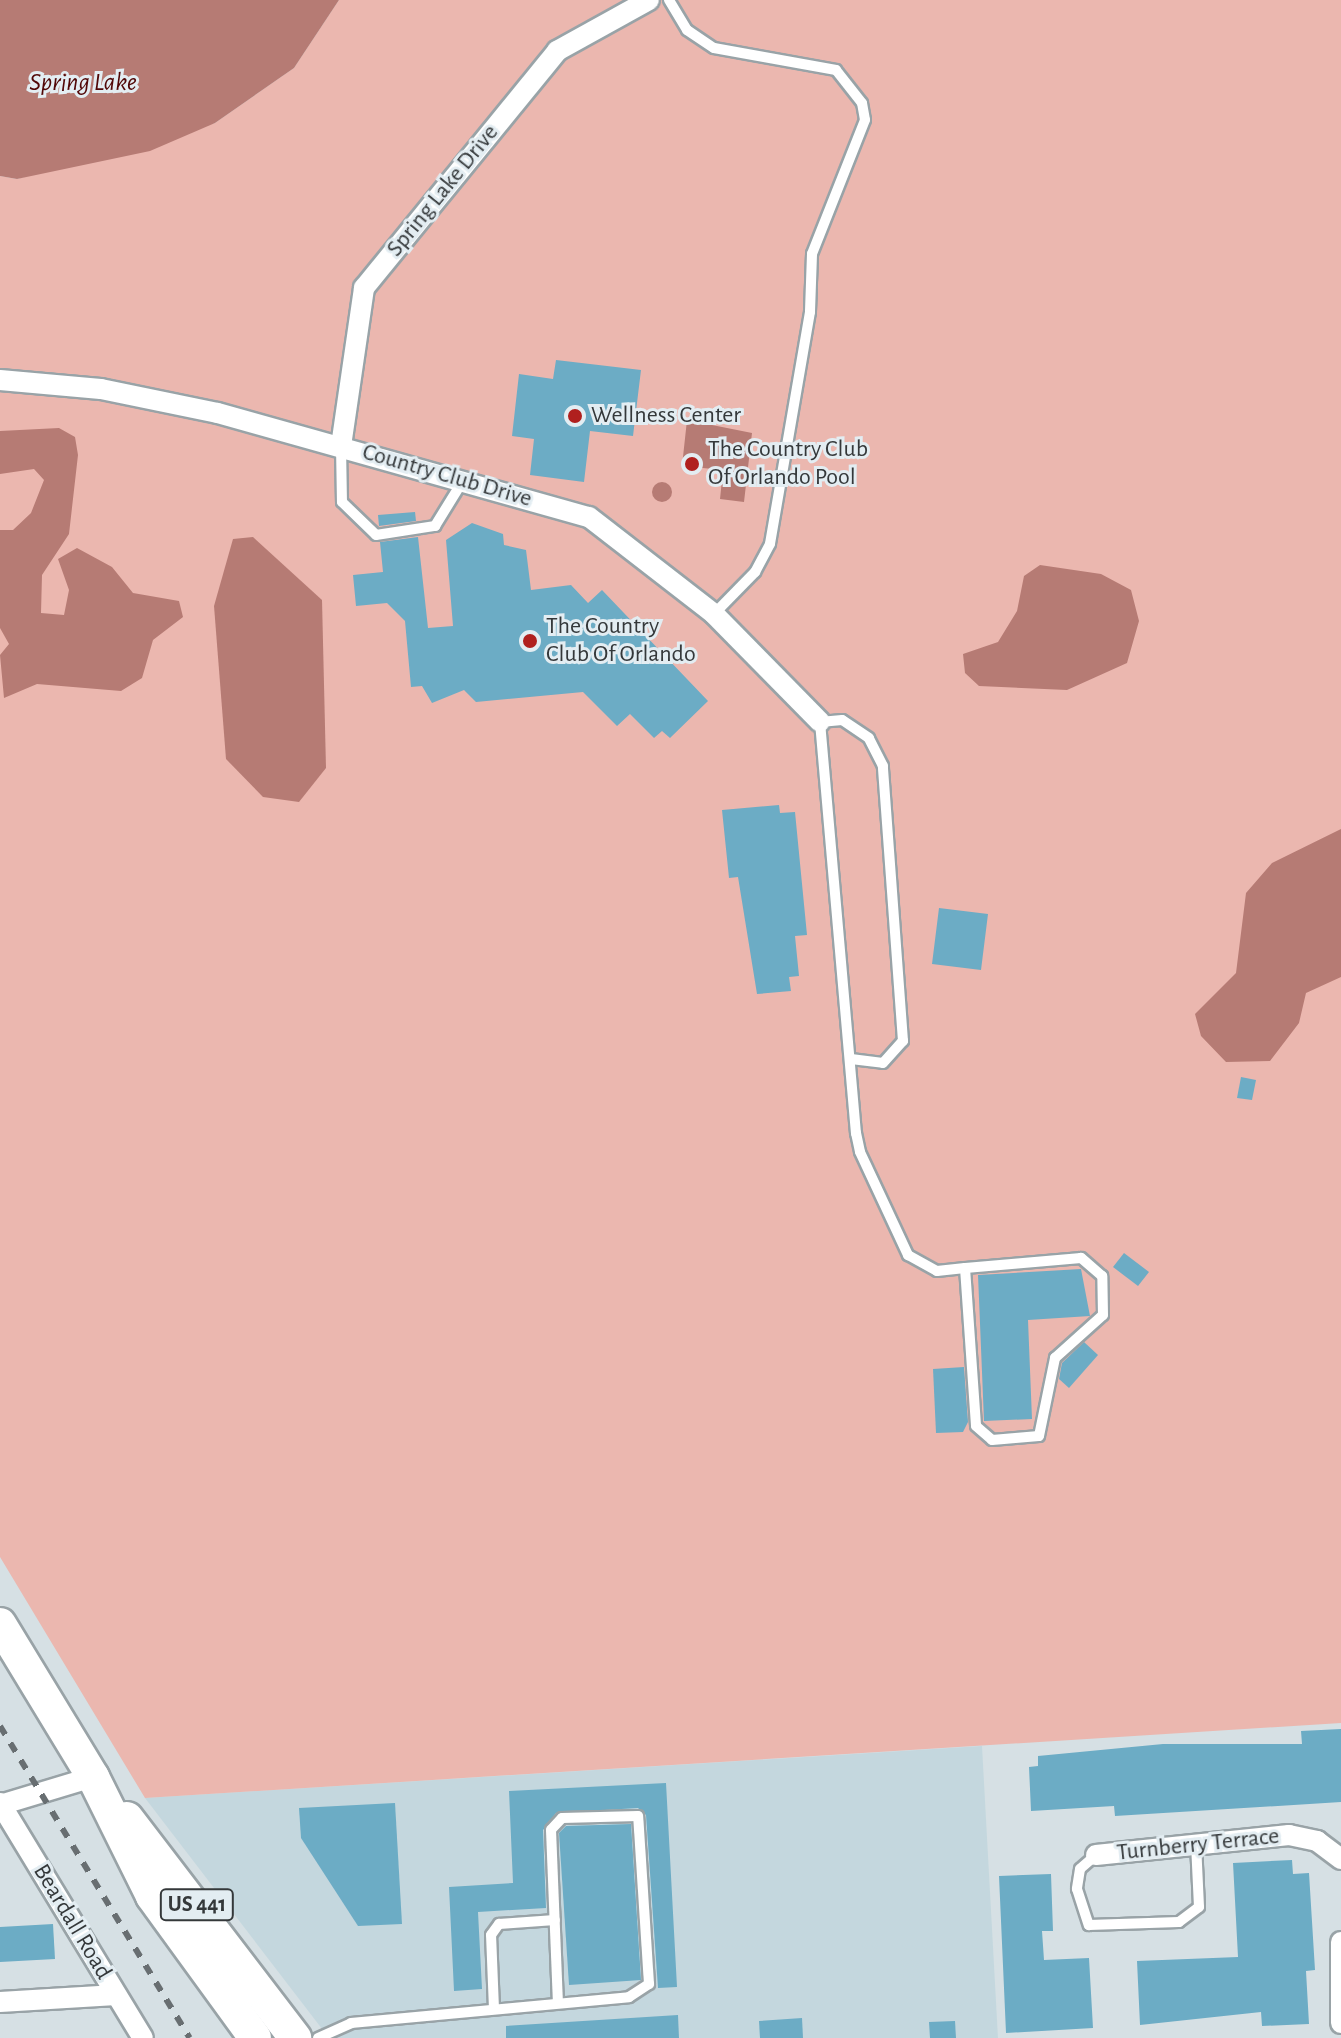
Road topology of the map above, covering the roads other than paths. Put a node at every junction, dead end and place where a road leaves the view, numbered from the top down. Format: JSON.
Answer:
{"nodes":[{"id":1,"x":649,"y":0,"type":"edge"},
{"id":2,"x":669,"y":0,"type":"edge"},
{"id":3,"x":0,"y":380,"type":"edge"},
{"id":4,"x":341,"y":446,"type":"junction"},
{"id":5,"x":464,"y":479,"type":"junction"},
{"id":6,"x":714,"y":614,"type":"junction"},
{"id":7,"x":820,"y":722,"type":"junction"},
{"id":8,"x":851,"y":1059,"type":"junction"},
{"id":9,"x":965,"y":1268,"type":"junction"},
{"id":10,"x":0,"y":1624,"type":"edge"},
{"id":11,"x":93,"y":1777,"type":"junction"},
{"id":12,"x":1,"y":1805,"type":"edge"},
{"id":13,"x":1196,"y":1843,"type":"junction"},
{"id":14,"x":1338,"y":1850,"type":"edge"},
{"id":15,"x":1096,"y":1855,"type":"joint"},
{"id":16,"x":555,"y":1920,"type":"junction"},
{"id":17,"x":1341,"y":1942,"type":"edge"},
{"id":18,"x":116,"y":1995,"type":"junction"},
{"id":19,"x":0,"y":2002,"type":"edge"},
{"id":20,"x":558,"y":2002,"type":"junction"},
{"id":21,"x":494,"y":2009,"type":"junction"},
{"id":22,"x":1341,"y":2023,"type":"edge"},
{"id":23,"x":143,"y":2038,"type":"edge"},
{"id":24,"x":255,"y":2038,"type":"edge"},
{"id":25,"x":295,"y":2038,"type":"edge"},
{"id":26,"x":318,"y":2038,"type":"edge"}],
"edges":[{"from":1,"to":4,"type":"street","name":"Spring Lake Drive"},
{"from":2,"to":6,"type":"lane"},
{"from":3,"to":4,"type":"street","name":"Country Club Drive"},
{"from":4,"to":5,"type":"street","name":"Country Club Drive"},
{"from":4,"to":5,"type":"lane"},
{"from":5,"to":6,"type":"street","name":"Country Club Drive"},
{"from":6,"to":7,"type":"street","name":"Country Club Drive"},
{"from":7,"to":8,"type":"lane"},
{"from":7,"to":8,"type":"lane"},
{"from":8,"to":9,"type":"lane"},
{"from":9,"to":9,"type":"lane"},
{"from":10,"to":11,"type":"main road","number":"US 441"},
{"from":11,"to":12,"type":"street"},
{"from":11,"to":24,"type":"main road","number":"US 441"},
{"from":11,"to":25,"type":"main road","number":"US 441"},
{"from":12,"to":18,"type":"street","name":"Beardall Road"},
{"from":13,"to":14,"type":"street","name":"Turnberry Terrace"},
{"from":13,"to":15,"type":"street","name":"Turnberry Terrace"},
{"from":13,"to":15,"type":"lane"},
{"from":16,"to":20,"type":"lane"},
{"from":16,"to":20,"type":"lane"},
{"from":16,"to":21,"type":"lane"},
{"from":17,"to":22,"type":"street"},
{"from":18,"to":19,"type":"street"},
{"from":18,"to":23,"type":"street","name":"Beardall Road"},
{"from":20,"to":21,"type":"lane"},
{"from":21,"to":26,"type":"lane"}]}
